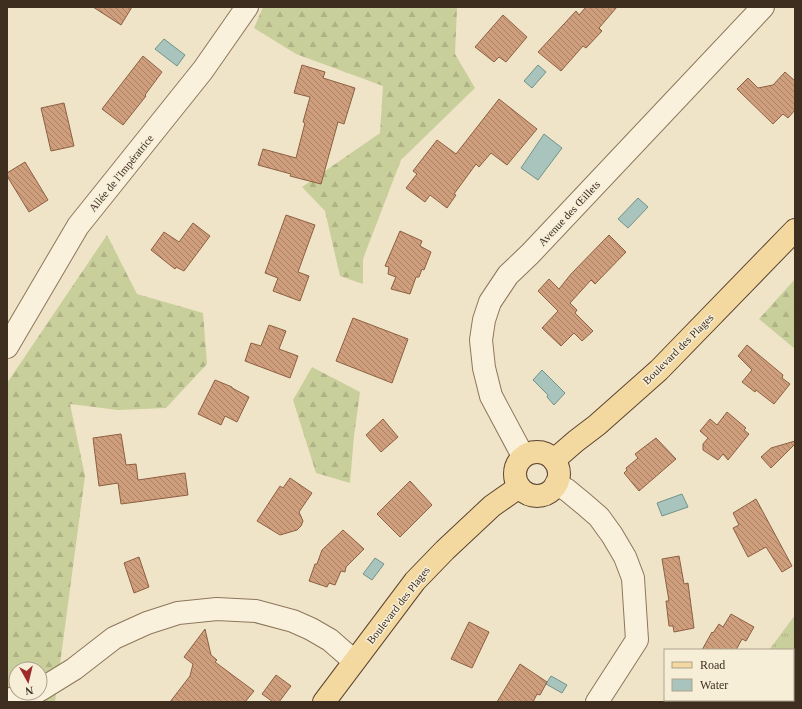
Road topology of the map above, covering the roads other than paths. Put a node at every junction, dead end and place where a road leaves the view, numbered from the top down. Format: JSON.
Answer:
{"nodes":[{"id":1,"x":248,"y":7,"type":"edge"},
{"id":2,"x":763,"y":7,"type":"edge"},
{"id":3,"x":795,"y":230,"type":"edge"},
{"id":4,"x":7,"y":348,"type":"edge"},
{"id":5,"x":523,"y":456,"type":"junction"},
{"id":6,"x":554,"y":460,"type":"junction"},
{"id":7,"x":556,"y":484,"type":"junction"},
{"id":8,"x":519,"y":487,"type":"junction"},
{"id":9,"x":354,"y":661,"type":"junction"},
{"id":10,"x":48,"y":685,"type":"edge"},
{"id":11,"x":324,"y":702,"type":"edge"},
{"id":12,"x":598,"y":702,"type":"edge"}],
"edges":[{"from":1,"to":4,"type":"street","name":"Allée de l'Impératrice"},
{"from":2,"to":5,"type":"street","name":"Avenue des Œillets"},
{"from":3,"to":6,"type":"main road","name":"Boulevard des Plages"},
{"from":5,"to":6,"type":"main road"},
{"from":5,"to":8,"type":"main road"},
{"from":6,"to":7,"type":"main road"},
{"from":7,"to":8,"type":"main road"},
{"from":7,"to":12,"type":"street"},
{"from":8,"to":9,"type":"main road","name":"Boulevard des Plages"},
{"from":9,"to":10,"type":"street"},
{"from":9,"to":11,"type":"main road","name":"Boulevard des Plages"}]}
